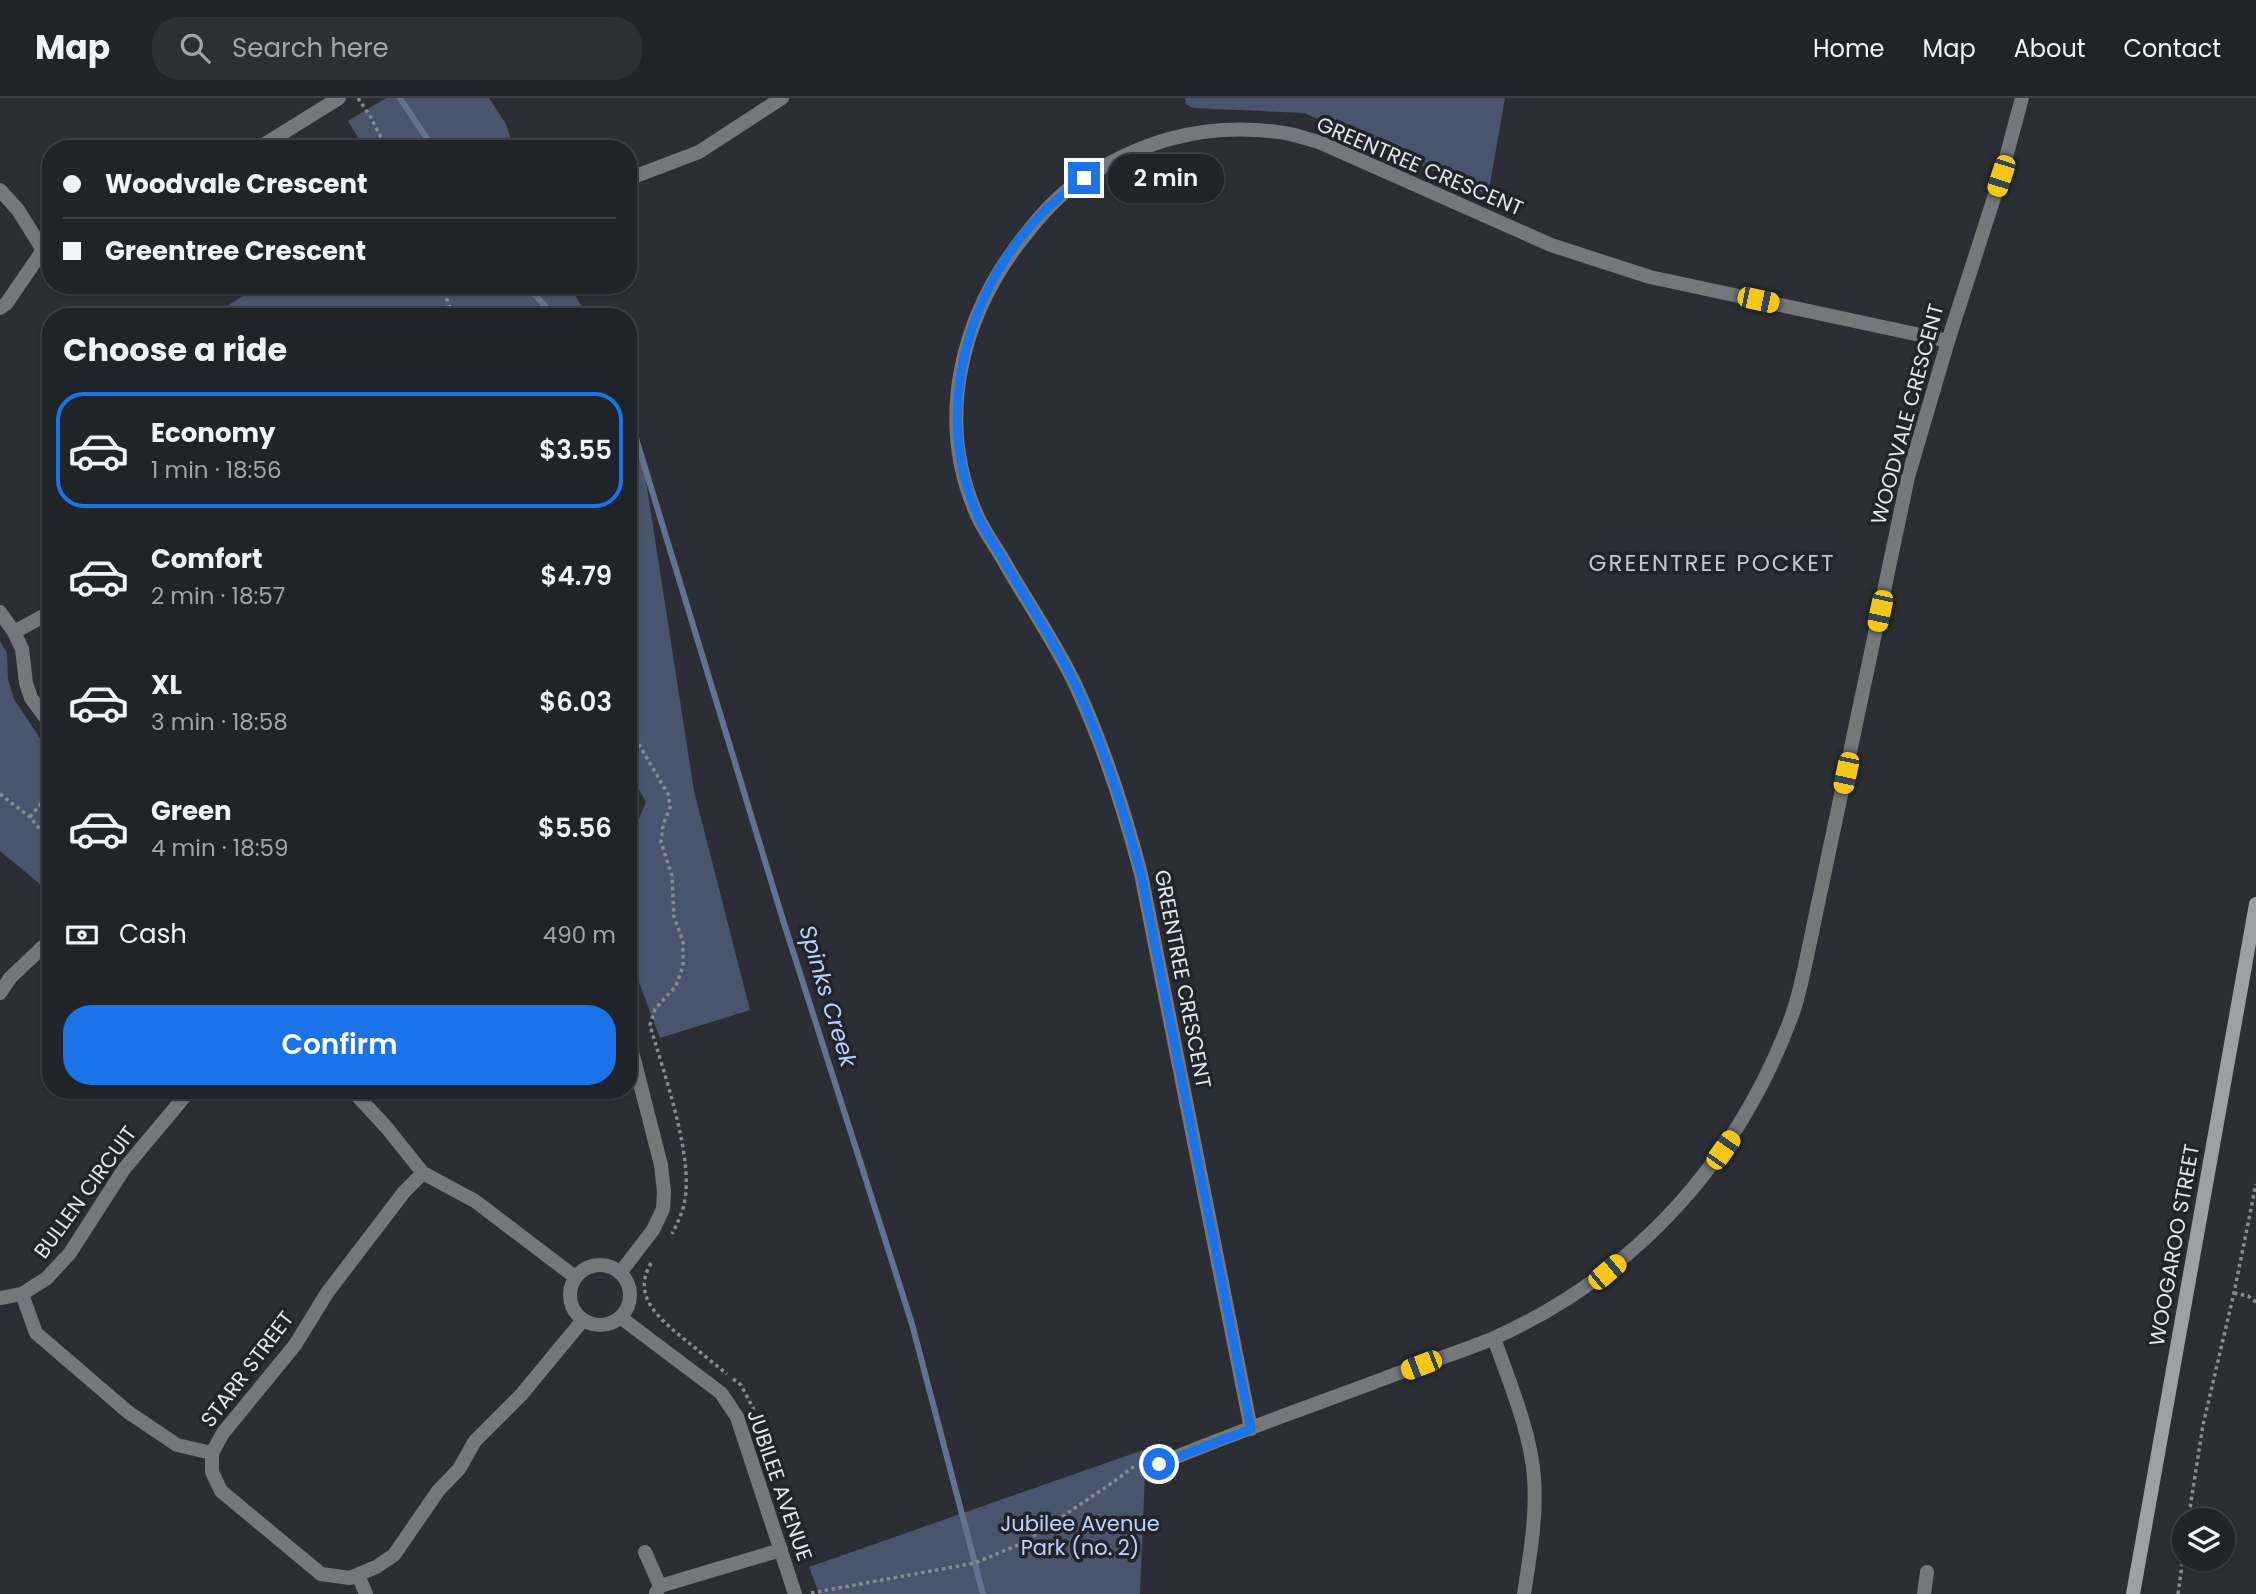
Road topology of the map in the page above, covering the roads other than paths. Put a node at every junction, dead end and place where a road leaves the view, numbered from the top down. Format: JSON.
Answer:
{"nodes":[{"id":1,"x":339,"y":98,"type":"edge"},
{"id":2,"x":782,"y":98,"type":"edge"},
{"id":3,"x":2022,"y":98,"type":"edge"},
{"id":4,"x":271,"y":140,"type":"edge"},
{"id":5,"x":637,"y":176,"type":"edge"},
{"id":6,"x":0,"y":190,"type":"edge"},
{"id":7,"x":42,"y":242,"type":"edge"},
{"id":8,"x":42,"y":256,"type":"edge"},
{"id":9,"x":0,"y":308,"type":"edge"},
{"id":10,"x":1948,"y":341,"type":"junction"},
{"id":11,"x":0,"y":612,"type":"edge"},
{"id":12,"x":42,"y":617,"type":"edge"},
{"id":13,"x":14,"y":632,"type":"junction"},
{"id":14,"x":42,"y":713,"type":"edge"},
{"id":15,"x":2256,"y":904,"type":"edge"},
{"id":16,"x":42,"y":948,"type":"edge"},
{"id":17,"x":0,"y":993,"type":"edge"},
{"id":18,"x":637,"y":1071,"type":"edge"},
{"id":19,"x":182,"y":1099,"type":"edge"},
{"id":20,"x":360,"y":1099,"type":"edge"},
{"id":21,"x":423,"y":1172,"type":"junction"},
{"id":22,"x":620,"y":1273,"type":"junction"},
{"id":23,"x":575,"y":1277,"type":"junction"},
{"id":24,"x":22,"y":1294,"type":"junction"},
{"id":25,"x":0,"y":1298,"type":"edge"},
{"id":26,"x":620,"y":1317,"type":"junction"},
{"id":27,"x":583,"y":1320,"type":"junction"},
{"id":28,"x":1494,"y":1338,"type":"junction"},
{"id":29,"x":1251,"y":1429,"type":"junction"},
{"id":30,"x":212,"y":1453,"type":"junction"},
{"id":31,"x":1156,"y":1465,"type":"road end"},
{"id":32,"x":781,"y":1550,"type":"junction"},
{"id":33,"x":645,"y":1552,"type":"dead end"},
{"id":34,"x":1927,"y":1572,"type":"dead end"},
{"id":35,"x":358,"y":1575,"type":"junction"},
{"id":36,"x":657,"y":1590,"type":"edge"},
{"id":37,"x":366,"y":1594,"type":"edge"},
{"id":38,"x":795,"y":1594,"type":"edge"},
{"id":39,"x":1524,"y":1594,"type":"edge"},
{"id":40,"x":1924,"y":1594,"type":"edge"},
{"id":41,"x":2133,"y":1594,"type":"edge"}],
"edges":[{"from":1,"to":4,"type":"street"},
{"from":2,"to":5,"type":"street"},
{"from":3,"to":10,"type":"street","name":"WOODVALE CRESCENT"},
{"from":6,"to":7,"type":"street"},
{"from":8,"to":9,"type":"street"},
{"from":10,"to":28,"type":"street","name":"WOODVALE CRESCENT"},
{"from":10,"to":29,"type":"street","name":"GREENTREE CRESCENT"},
{"from":11,"to":13,"type":"street"},
{"from":12,"to":13,"type":"street"},
{"from":13,"to":14,"type":"street"},
{"from":15,"to":41,"type":"main road","name":"WOOGAROO STREET"},
{"from":16,"to":17,"type":"street"},
{"from":18,"to":22,"type":"street"},
{"from":19,"to":24,"type":"street","name":"BULLEN CIRCUIT"},
{"from":20,"to":21,"type":"street"},
{"from":21,"to":23,"type":"street"},
{"from":21,"to":30,"type":"street","name":"STARR STREET"},
{"from":22,"to":23,"type":"street"},
{"from":22,"to":26,"type":"street"},
{"from":23,"to":27,"type":"street"},
{"from":24,"to":25,"type":"street","name":"BULLEN CIRCUIT"},
{"from":24,"to":30,"type":"street"},
{"from":26,"to":27,"type":"street"},
{"from":26,"to":32,"type":"street","name":"JUBILEE AVENUE"},
{"from":27,"to":35,"type":"street","name":"STARR STREET"},
{"from":28,"to":29,"type":"street","name":"WOODVALE CRESCENT"},
{"from":28,"to":39,"type":"street"},
{"from":29,"to":31,"type":"street","name":"WOODVALE CRESCENT"},
{"from":30,"to":35,"type":"street","name":"STARR STREET"},
{"from":32,"to":36,"type":"street"},
{"from":32,"to":38,"type":"street","name":"JUBILEE AVENUE"},
{"from":33,"to":36,"type":"street"},
{"from":34,"to":40,"type":"street"},
{"from":35,"to":37,"type":"street"}]}
